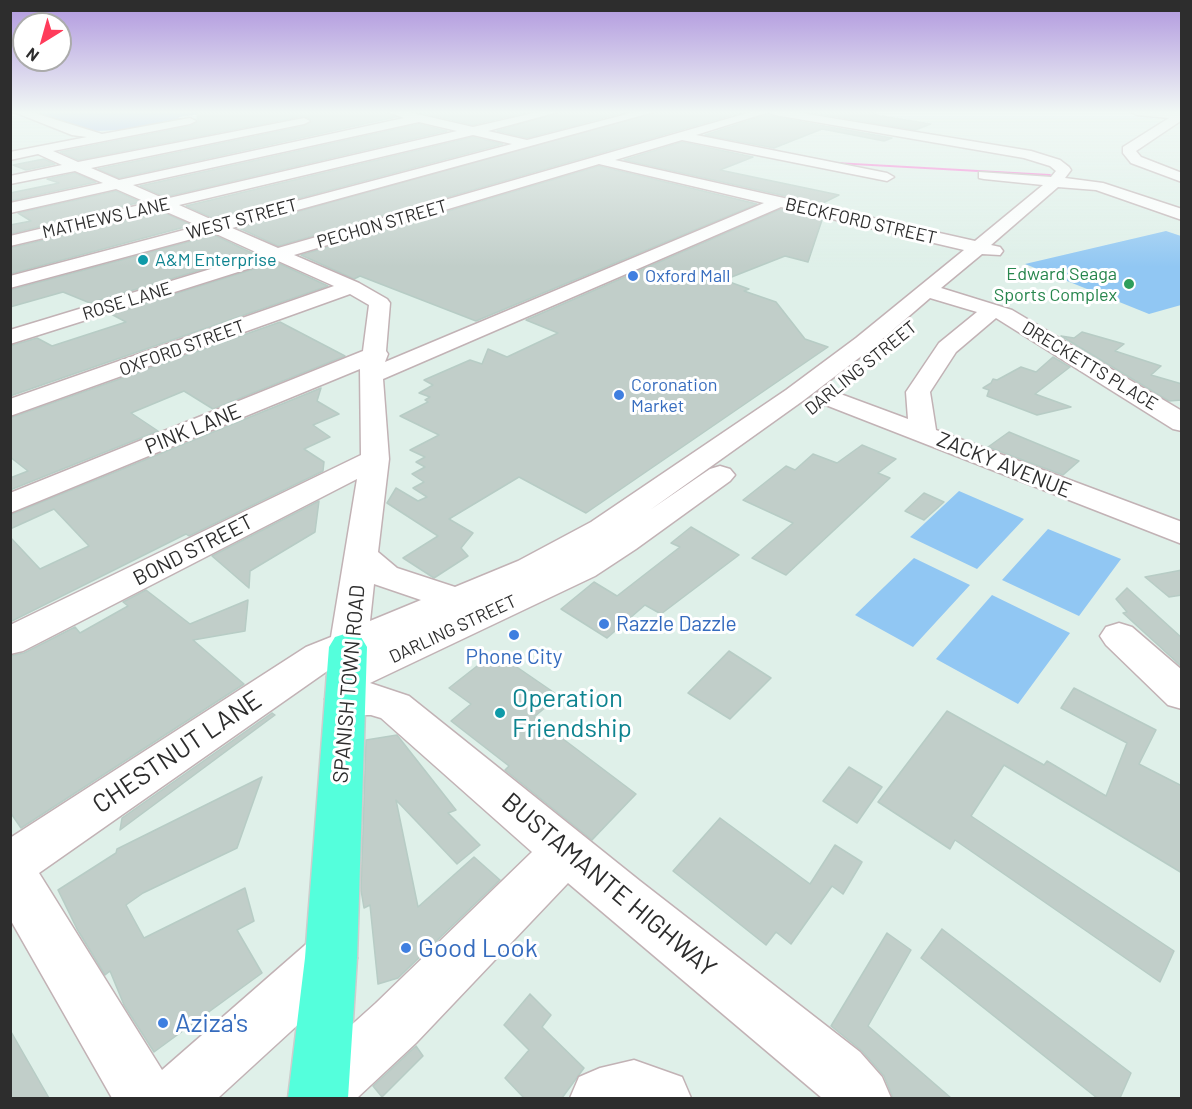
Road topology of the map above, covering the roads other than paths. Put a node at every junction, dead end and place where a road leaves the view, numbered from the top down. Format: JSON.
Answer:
{"nodes":[{"id":1,"x":73,"y":164,"type":"edge"},
{"id":2,"x":89,"y":164,"type":"edge"},
{"id":3,"x":213,"y":164,"type":"edge"},
{"id":4,"x":333,"y":164,"type":"edge"},
{"id":5,"x":346,"y":164,"type":"edge"},
{"id":6,"x":452,"y":164,"type":"edge"},
{"id":7,"x":587,"y":164,"type":"edge"},
{"id":8,"x":615,"y":164,"type":"edge"},
{"id":9,"x":756,"y":164,"type":"edge"},
{"id":10,"x":819,"y":164,"type":"edge"},
{"id":11,"x":1072,"y":164,"type":"edge"},
{"id":12,"x":1146,"y":164,"type":"edge"},
{"id":13,"x":78,"y":166,"type":"junction"},
{"id":14,"x":435,"y":168,"type":"junction"},
{"id":15,"x":854,"y":171,"type":"junction"},
{"id":16,"x":984,"y":175,"type":"dead end"},
{"id":17,"x":887,"y":177,"type":"dead end"},
{"id":18,"x":1180,"y":177,"type":"edge"},
{"id":19,"x":398,"y":178,"type":"junction"},
{"id":20,"x":10,"y":180,"type":"edge"},
{"id":21,"x":119,"y":184,"type":"junction"},
{"id":22,"x":1062,"y":185,"type":"junction"},
{"id":23,"x":506,"y":188,"type":"junction"},
{"id":24,"x":219,"y":192,"type":"junction"},
{"id":25,"x":140,"y":194,"type":"junction"},
{"id":26,"x":779,"y":202,"type":"junction"},
{"id":27,"x":163,"y":205,"type":"junction"},
{"id":28,"x":10,"y":208,"type":"edge"},
{"id":29,"x":1182,"y":215,"type":"edge"},
{"id":30,"x":212,"y":227,"type":"junction"},
{"id":31,"x":10,"y":241,"type":"edge"},
{"id":32,"x":989,"y":246,"type":"junction"},
{"id":33,"x":278,"y":254,"type":"junction"},
{"id":34,"x":10,"y":282,"type":"edge"},
{"id":35,"x":187,"y":282,"type":"junction"},
{"id":36,"x":352,"y":287,"type":"junction"},
{"id":37,"x":939,"y":293,"type":"junction"},
{"id":38,"x":160,"y":310,"type":"dead end"},
{"id":39,"x":993,"y":310,"type":"junction"},
{"id":40,"x":10,"y":337,"type":"edge"},
{"id":41,"x":374,"y":365,"type":"junction"},
{"id":42,"x":827,"y":397,"type":"junction"},
{"id":43,"x":10,"y":408,"type":"edge"},
{"id":44,"x":1182,"y":423,"type":"edge"},
{"id":45,"x":923,"y":432,"type":"junction"},
{"id":46,"x":375,"y":459,"type":"junction"},
{"id":47,"x":10,"y":504,"type":"edge"},
{"id":48,"x":1182,"y":534,"type":"edge"},
{"id":49,"x":361,"y":555,"type":"junction"},
{"id":50,"x":458,"y":600,"type":"junction"},
{"id":51,"x":1119,"y":636,"type":"dead end"},
{"id":52,"x":10,"y":641,"type":"edge"},
{"id":53,"x":347,"y":674,"type":"junction"},
{"id":54,"x":1182,"y":694,"type":"edge"},
{"id":55,"x":566,"y":851,"type":"junction"},
{"id":56,"x":10,"y":865,"type":"edge"},
{"id":57,"x":10,"y":871,"type":"edge"},
{"id":58,"x":331,"y":958,"type":"junction"},
{"id":59,"x":319,"y":1096,"type":"edge"},
{"id":60,"x":144,"y":1098,"type":"edge"},
{"id":61,"x":176,"y":1098,"type":"edge"},
{"id":62,"x":600,"y":1098,"type":"edge"},
{"id":63,"x":661,"y":1098,"type":"edge"},
{"id":64,"x":861,"y":1098,"type":"edge"}],
"edges":[{"from":1,"to":13,"type":"street"},
{"from":2,"to":13,"type":"street"},
{"from":3,"to":21,"type":"street"},
{"from":4,"to":24,"type":"street","name":"MATHEWS LANE"},
{"from":5,"to":19,"type":"street"},
{"from":6,"to":14,"type":"street","name":"WEST STREET"},
{"from":7,"to":23,"type":"street","name":"PECHON STREET"},
{"from":8,"to":26,"type":"street","name":"BECKFORD STREET"},
{"from":9,"to":15,"type":"street"},
{"from":10,"to":15,"type":"street"},
{"from":11,"to":22,"type":"street"},
{"from":12,"to":18,"type":"street"},
{"from":13,"to":20,"type":"street"},
{"from":13,"to":21,"type":"street"},
{"from":14,"to":19,"type":"street","name":"WEST STREET"},
{"from":14,"to":23,"type":"street"},
{"from":15,"to":17,"type":"street"},
{"from":16,"to":22,"type":"street"},
{"from":19,"to":30,"type":"street","name":"WEST STREET"},
{"from":21,"to":25,"type":"street"},
{"from":21,"to":28,"type":"street"},
{"from":22,"to":29,"type":"street"},
{"from":22,"to":32,"type":"street","name":"DARLING STREET"},
{"from":23,"to":33,"type":"street","name":"PECHON STREET"},
{"from":24,"to":25,"type":"street"},
{"from":24,"to":27,"type":"street","name":"MATHEWS LANE"},
{"from":25,"to":27,"type":"street"},
{"from":26,"to":32,"type":"street","name":"BECKFORD STREET"},
{"from":26,"to":41,"type":"street","name":"PINK LANE"},
{"from":27,"to":30,"type":"street"},
{"from":27,"to":31,"type":"street","name":"MATHEWS LANE"},
{"from":30,"to":33,"type":"street"},
{"from":30,"to":34,"type":"street","name":"WEST STREET"},
{"from":32,"to":37,"type":"street","name":"DARLING STREET"},
{"from":33,"to":35,"type":"street","name":"ROSE LANE"},
{"from":33,"to":36,"type":"street"},
{"from":35,"to":38,"type":"street"},
{"from":35,"to":40,"type":"street","name":"ROSE LANE"},
{"from":36,"to":41,"type":"street","name":"SPANISH TOWN ROAD"},
{"from":36,"to":43,"type":"street","name":"OXFORD STREET"},
{"from":37,"to":39,"type":"street","name":"DRECKETTS PLACE"},
{"from":37,"to":42,"type":"street","name":"DARLING STREET"},
{"from":37,"to":50,"type":"street","name":"DARLING STREET"},
{"from":39,"to":44,"type":"street","name":"DRECKETTS PLACE"},
{"from":39,"to":45,"type":"street"},
{"from":41,"to":46,"type":"street","name":"SPANISH TOWN ROAD"},
{"from":41,"to":47,"type":"street","name":"PINK LANE"},
{"from":42,"to":45,"type":"street","name":"ZACKY AVENUE"},
{"from":42,"to":53,"type":"street","name":"DARLING STREET"},
{"from":45,"to":48,"type":"street","name":"ZACKY AVENUE"},
{"from":46,"to":49,"type":"street","name":"SPANISH TOWN ROAD"},
{"from":46,"to":52,"type":"street","name":"BOND STREET"},
{"from":49,"to":50,"type":"street"},
{"from":49,"to":53,"type":"street","name":"SPANISH TOWN ROAD"},
{"from":50,"to":53,"type":"street","name":"DARLING STREET"},
{"from":51,"to":54,"type":"street"},
{"from":53,"to":55,"type":"street","name":"BUSTAMANTE HIGHWAY"},
{"from":53,"to":56,"type":"street","name":"CHESTNUT LANE"},
{"from":53,"to":58,"type":"main road","name":"SPANISH TOWN ROAD"},
{"from":55,"to":59,"type":"street"},
{"from":55,"to":64,"type":"street","name":"BUSTAMANTE HIGHWAY"},
{"from":57,"to":60,"type":"street"},
{"from":58,"to":59,"type":"main road","name":"SPANISH TOWN ROAD"},
{"from":58,"to":61,"type":"street"},
{"from":62,"to":63,"type":"street"}]}
